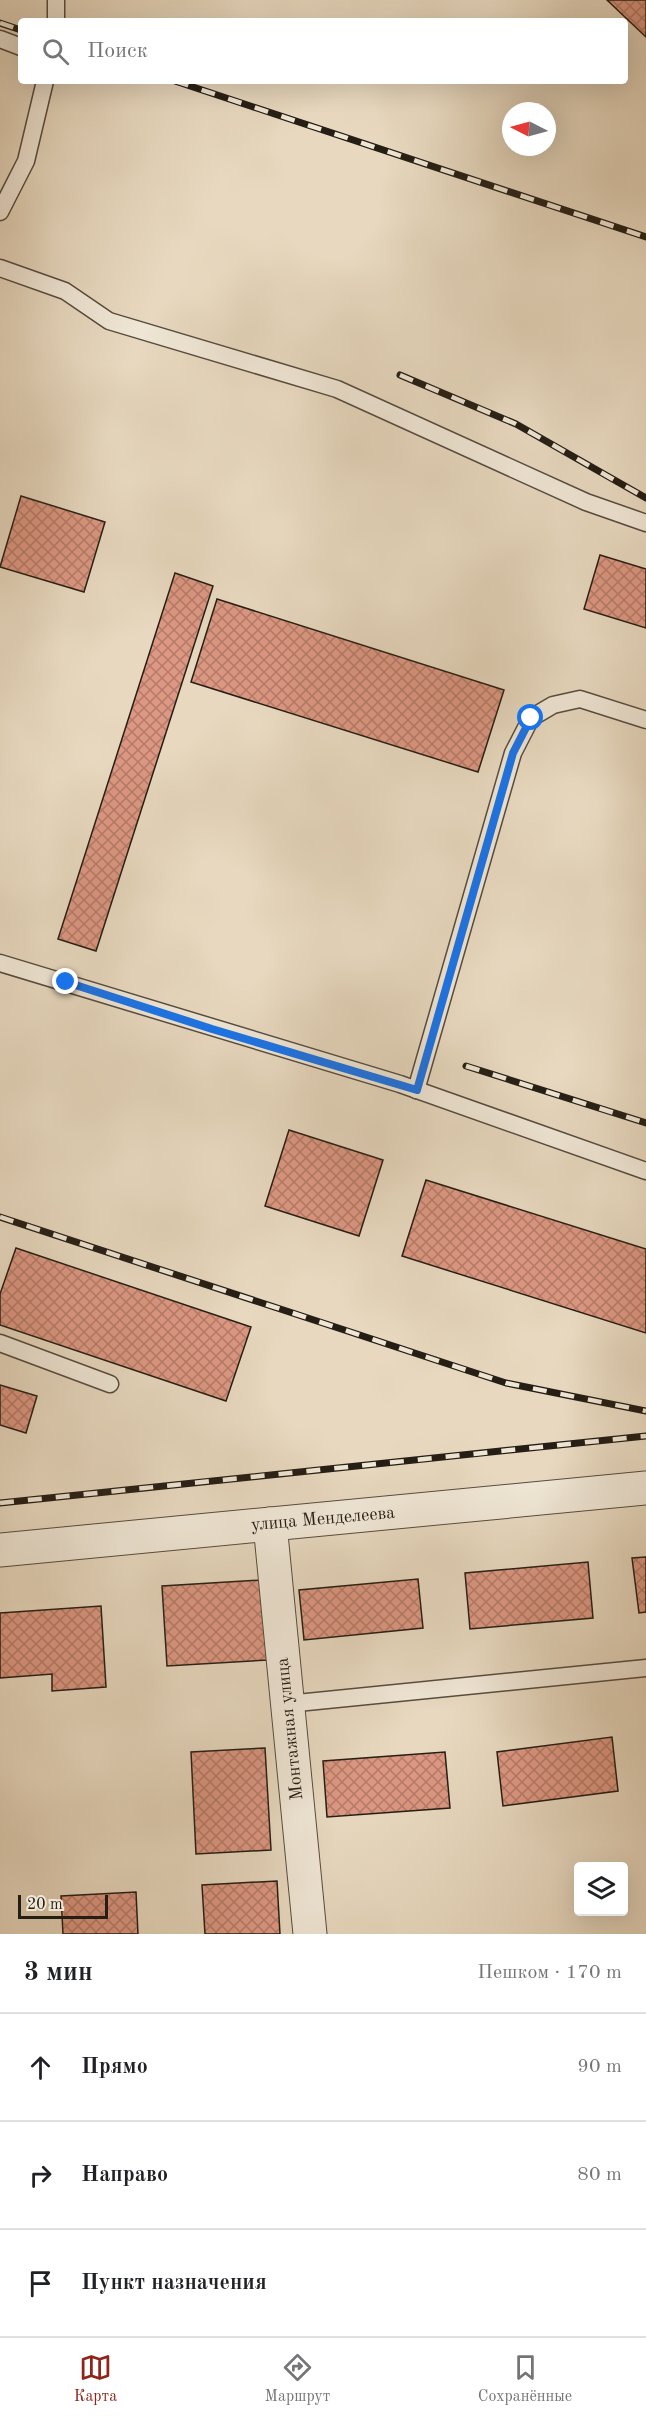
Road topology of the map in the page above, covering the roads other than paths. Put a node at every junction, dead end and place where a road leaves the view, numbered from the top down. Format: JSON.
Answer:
{"nodes":[{"id":1,"x":56,"y":0,"type":"edge"},
{"id":2,"x":56,"y":18,"type":"edge"},
{"id":3,"x":0,"y":39,"type":"edge"},
{"id":4,"x":18,"y":45,"type":"edge"},
{"id":5,"x":44,"y":84,"type":"edge"},
{"id":6,"x":0,"y":212,"type":"edge"},
{"id":7,"x":0,"y":268,"type":"edge"},
{"id":8,"x":646,"y":523,"type":"edge"},
{"id":9,"x":646,"y":720,"type":"edge"},
{"id":10,"x":0,"y":963,"type":"edge"},
{"id":11,"x":417,"y":1090,"type":"junction"},
{"id":12,"x":646,"y":1171,"type":"edge"},
{"id":13,"x":0,"y":1343,"type":"edge"},
{"id":14,"x":110,"y":1384,"type":"dead end"},
{"id":15,"x":646,"y":1488,"type":"edge"},
{"id":16,"x":270,"y":1524,"type":"junction"},
{"id":17,"x":0,"y":1550,"type":"edge"},
{"id":18,"x":646,"y":1668,"type":"edge"},
{"id":19,"x":287,"y":1704,"type":"junction"},
{"id":20,"x":310,"y":1934,"type":"edge"}],
"edges":[{"from":1,"to":2,"type":"lane"},
{"from":3,"to":4,"type":"lane"},
{"from":5,"to":6,"type":"lane"},
{"from":7,"to":8,"type":"lane"},
{"from":9,"to":11,"type":"lane"},
{"from":10,"to":11,"type":"lane"},
{"from":11,"to":12,"type":"lane"},
{"from":13,"to":14,"type":"lane"},
{"from":15,"to":16,"type":"street","name":"улица Менделеева"},
{"from":16,"to":17,"type":"street","name":"улица Менделеева"},
{"from":16,"to":19,"type":"street","name":"Монтажная улица"},
{"from":18,"to":19,"type":"lane"},
{"from":19,"to":20,"type":"street","name":"Монтажная улица"}]}
